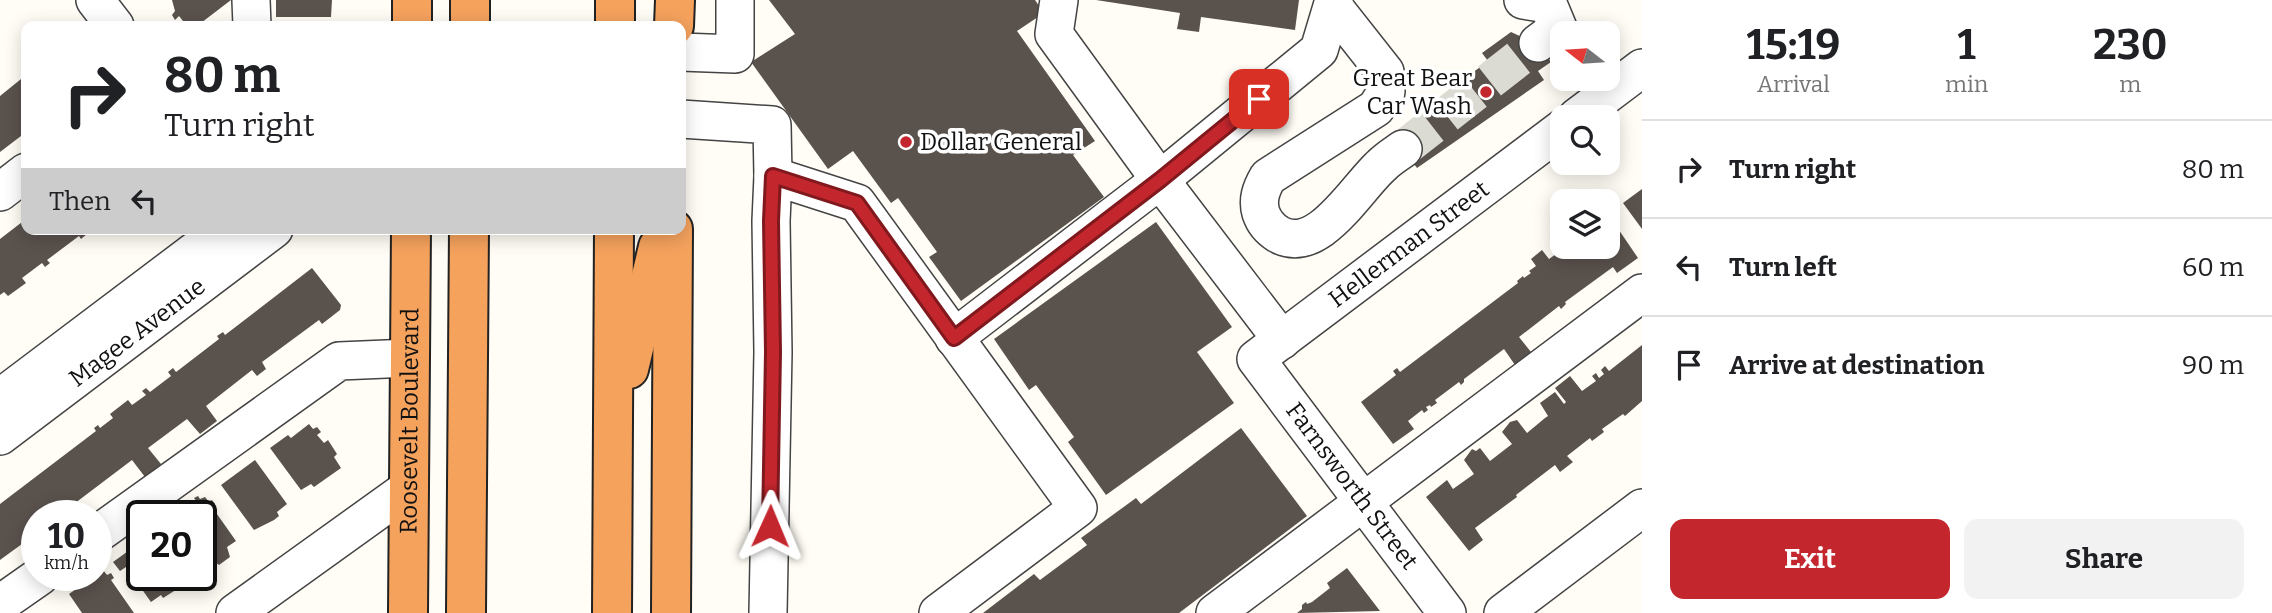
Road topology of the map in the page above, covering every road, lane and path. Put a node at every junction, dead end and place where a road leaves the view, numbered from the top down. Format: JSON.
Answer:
{"nodes":[{"id":1,"x":95,"y":0,"type":"edge"},
{"id":2,"x":251,"y":0,"type":"edge"},
{"id":3,"x":412,"y":0,"type":"edge"},
{"id":4,"x":470,"y":0,"type":"edge"},
{"id":5,"x":615,"y":0,"type":"edge"},
{"id":6,"x":675,"y":0,"type":"edge"},
{"id":7,"x":734,"y":0,"type":"edge"},
{"id":8,"x":1059,"y":0,"type":"edge"},
{"id":9,"x":1523,"y":0,"type":"edge"},
{"id":10,"x":1333,"y":3,"type":"edge"},
{"id":11,"x":111,"y":21,"type":"edge"},
{"id":12,"x":252,"y":21,"type":"edge"},
{"id":13,"x":412,"y":21,"type":"edge"},
{"id":14,"x":470,"y":21,"type":"edge"},
{"id":15,"x":615,"y":21,"type":"edge"},
{"id":16,"x":674,"y":21,"type":"edge"},
{"id":17,"x":1548,"y":36,"type":"dead end"},
{"id":18,"x":686,"y":52,"type":"edge"},
{"id":19,"x":1642,"y":68,"type":"edge"},
{"id":20,"x":1593,"y":105,"type":"edge"},
{"id":21,"x":686,"y":119,"type":"edge"},
{"id":22,"x":1550,"y":138,"type":"edge"},
{"id":23,"x":1403,"y":149,"type":"tunnel mouth"},
{"id":24,"x":21,"y":176,"type":"edge"},
{"id":25,"x":773,"y":176,"type":"junction"},
{"id":26,"x":1160,"y":180,"type":"junction"},
{"id":27,"x":0,"y":192,"type":"edge"},
{"id":28,"x":216,"y":235,"type":"edge"},
{"id":29,"x":263,"y":235,"type":"edge"},
{"id":30,"x":411,"y":235,"type":"edge"},
{"id":31,"x":469,"y":235,"type":"edge"},
{"id":32,"x":614,"y":235,"type":"edge"},
{"id":33,"x":661,"y":235,"type":"edge"},
{"id":34,"x":673,"y":235,"type":"edge"},
{"id":35,"x":1642,"y":293,"type":"edge"},
{"id":36,"x":954,"y":338,"type":"junction"},
{"id":37,"x":1269,"y":350,"type":"junction"},
{"id":38,"x":410,"y":358,"type":"junction"},
{"id":39,"x":0,"y":398,"type":"edge"},
{"id":40,"x":0,"y":436,"type":"edge"},
{"id":41,"x":613,"y":436,"type":"junction"},
{"id":42,"x":409,"y":488,"type":"junction"},
{"id":43,"x":1363,"y":501,"type":"junction"},
{"id":44,"x":1642,"y":508,"type":"edge"},
{"id":45,"x":112,"y":524,"type":"edge"},
{"id":46,"x":21,"y":589,"type":"edge"},
{"id":47,"x":0,"y":604,"type":"edge"},
{"id":48,"x":234,"y":613,"type":"edge"},
{"id":49,"x":408,"y":613,"type":"edge"},
{"id":50,"x":467,"y":613,"type":"edge"},
{"id":51,"x":612,"y":613,"type":"edge"},
{"id":52,"x":671,"y":613,"type":"edge"},
{"id":53,"x":768,"y":613,"type":"edge"},
{"id":54,"x":938,"y":613,"type":"edge"},
{"id":55,"x":1215,"y":613,"type":"edge"},
{"id":56,"x":1447,"y":613,"type":"edge"},
{"id":57,"x":1503,"y":613,"type":"edge"}],
"edges":[{"from":1,"to":11,"type":"street"},
{"from":2,"to":12,"type":"street"},
{"from":3,"to":13,"type":"highway"},
{"from":4,"to":14,"type":"highway"},
{"from":5,"to":15,"type":"highway"},
{"from":6,"to":16,"type":"highway"},
{"from":7,"to":18,"type":"street"},
{"from":8,"to":26,"type":"street","name":"Farnsworth Street"},
{"from":9,"to":17,"type":"street"},
{"from":10,"to":23,"type":"street"},
{"from":10,"to":26,"type":"street"},
{"from":19,"to":20,"type":"street"},
{"from":21,"to":25,"type":"street"},
{"from":22,"to":37,"type":"street","name":"Hellerman Street"},
{"from":24,"to":27,"type":"street"},
{"from":25,"to":36,"type":"street"},
{"from":25,"to":53,"type":"street"},
{"from":26,"to":36,"type":"street"},
{"from":26,"to":37,"type":"street","name":"Farnsworth Street"},
{"from":28,"to":39,"type":"street","name":"Magee Avenue"},
{"from":29,"to":40,"type":"street","name":"Magee Avenue"},
{"from":30,"to":38,"type":"highway","name":"Roosevelt Boulevard"},
{"from":31,"to":50,"type":"highway"},
{"from":32,"to":41,"type":"highway"},
{"from":33,"to":41,"type":"highway"},
{"from":34,"to":52,"type":"highway"},
{"from":35,"to":43,"type":"street"},
{"from":36,"to":54,"type":"street"},
{"from":37,"to":43,"type":"street","name":"Farnsworth Street"},
{"from":38,"to":42,"type":"highway","name":"Roosevelt Boulevard"},
{"from":38,"to":45,"type":"street"},
{"from":41,"to":51,"type":"highway"},
{"from":42,"to":48,"type":"street"},
{"from":42,"to":49,"type":"highway","name":"Roosevelt Boulevard"},
{"from":43,"to":55,"type":"street"},
{"from":43,"to":56,"type":"street","name":"Farnsworth Street"},
{"from":44,"to":57,"type":"street"},
{"from":46,"to":47,"type":"street"}]}
